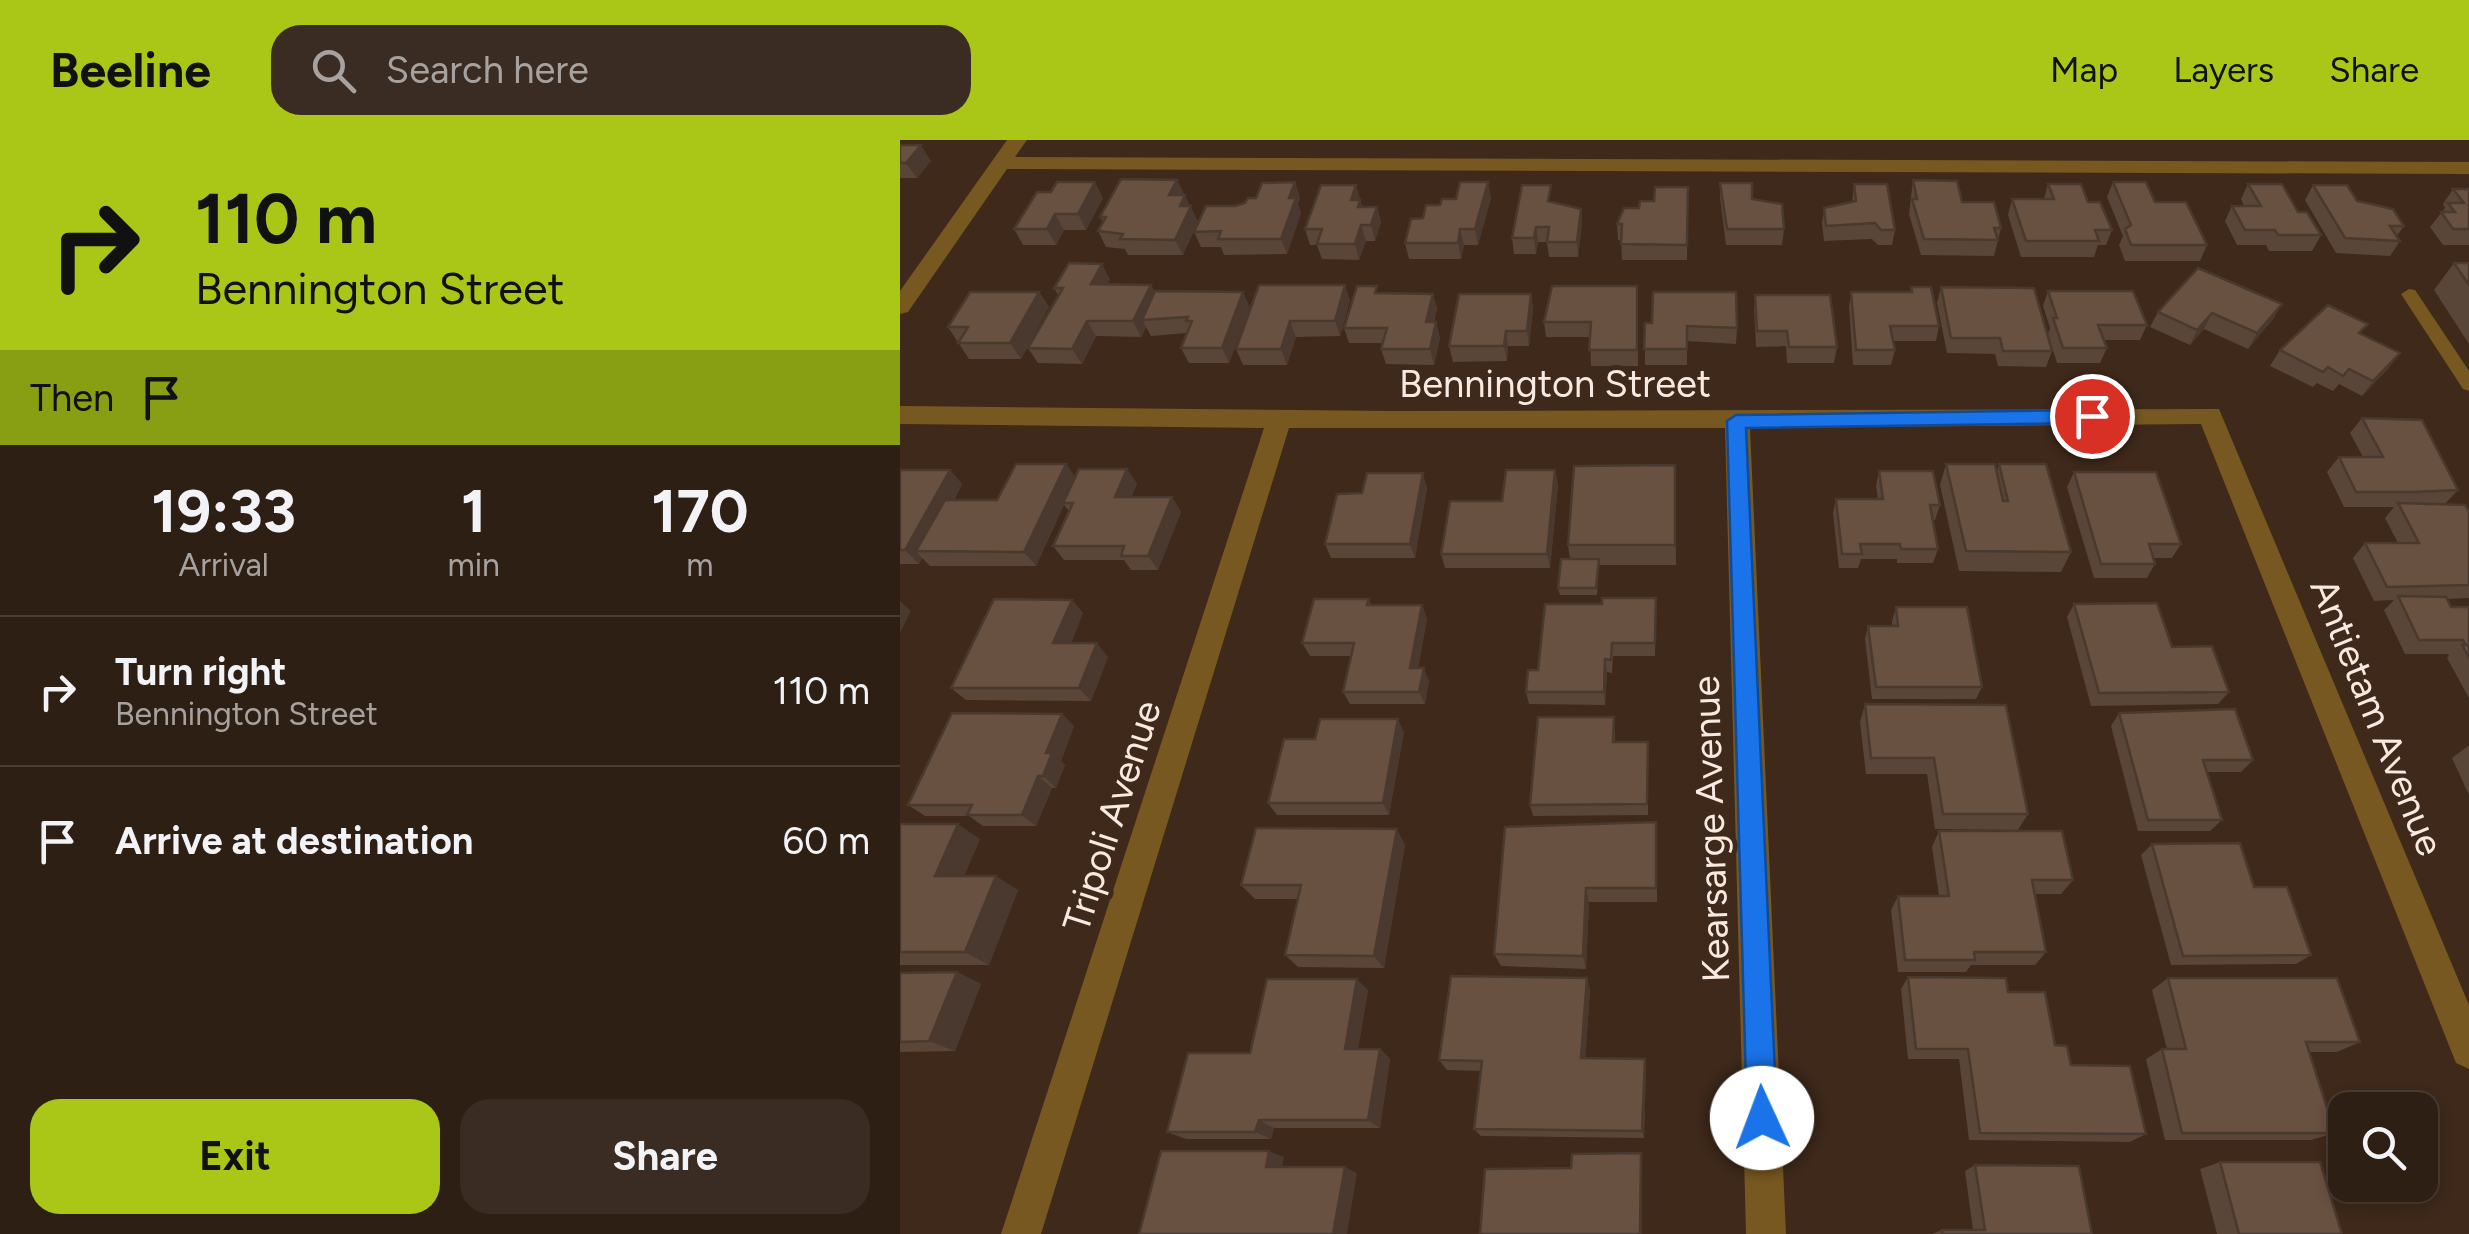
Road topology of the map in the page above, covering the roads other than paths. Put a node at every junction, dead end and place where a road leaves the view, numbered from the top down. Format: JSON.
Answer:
{"nodes":[{"id":1,"x":1017,"y":140,"type":"edge"},
{"id":2,"x":1001,"y":163,"type":"junction"},
{"id":3,"x":2469,"y":168,"type":"edge"},
{"id":4,"x":2409,"y":294,"type":"dead end"},
{"id":5,"x":900,"y":307,"type":"edge"},
{"id":6,"x":2469,"y":384,"type":"edge"},
{"id":7,"x":2210,"y":415,"type":"joint"},
{"id":8,"x":900,"y":416,"type":"edge"},
{"id":9,"x":1280,"y":421,"type":"junction"},
{"id":10,"x":1736,"y":421,"type":"junction"},
{"id":11,"x":2469,"y":1050,"type":"edge"},
{"id":12,"x":1021,"y":1234,"type":"edge"},
{"id":13,"x":1766,"y":1234,"type":"edge"}],
"edges":[{"from":1,"to":2,"type":"street"},
{"from":2,"to":3,"type":"street"},
{"from":2,"to":5,"type":"street"},
{"from":4,"to":6,"type":"lane"},
{"from":7,"to":10,"type":"street","name":"Bennington Street"},
{"from":7,"to":11,"type":"street","name":"Antietam Avenue"},
{"from":8,"to":9,"type":"street","name":"Bennington Street"},
{"from":9,"to":10,"type":"street","name":"Bennington Street"},
{"from":9,"to":12,"type":"street","name":"Tripoli Avenue"},
{"from":10,"to":13,"type":"street","name":"Kearsarge Avenue"}]}
